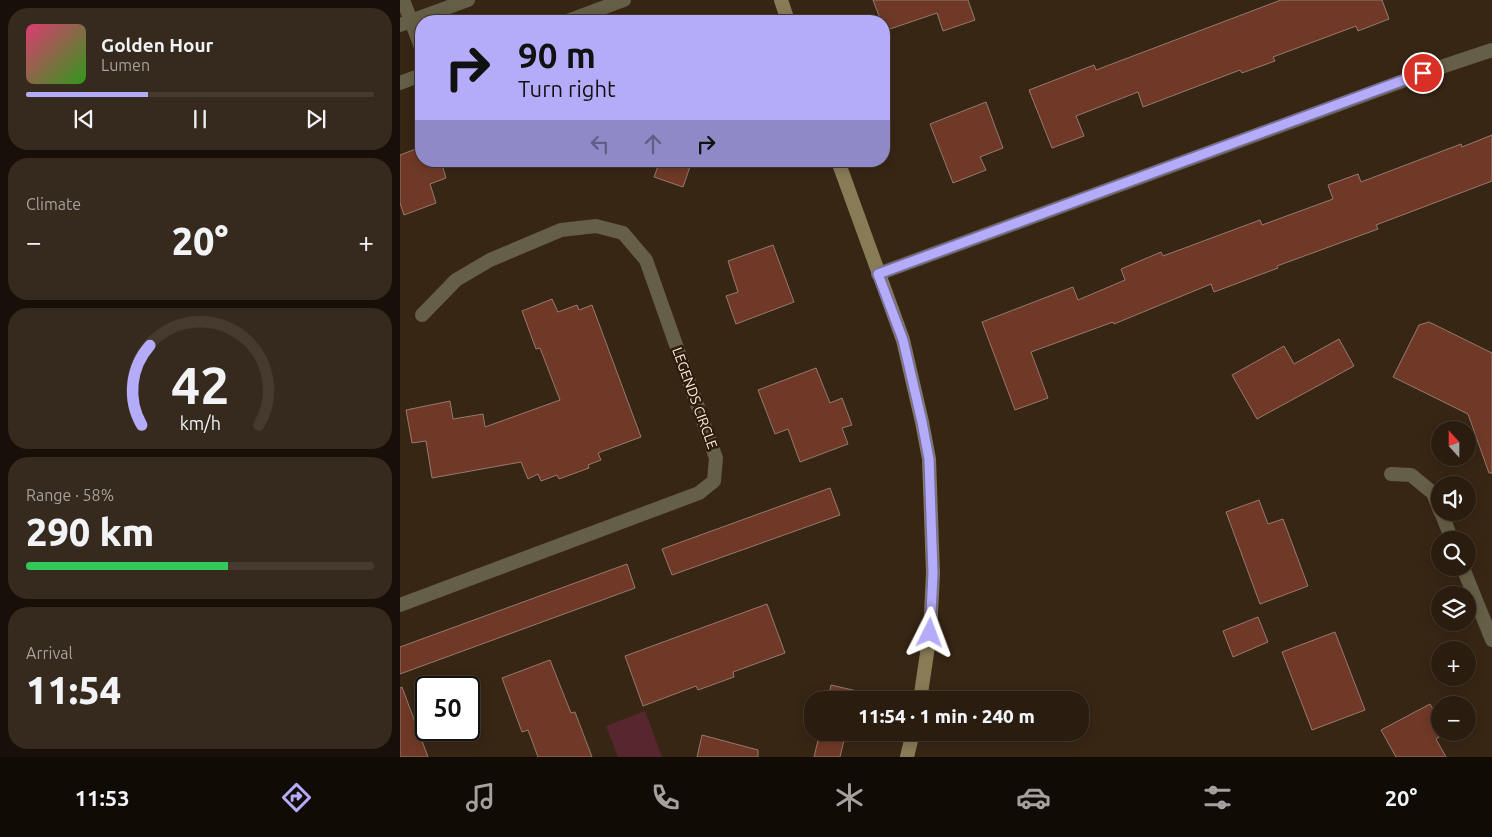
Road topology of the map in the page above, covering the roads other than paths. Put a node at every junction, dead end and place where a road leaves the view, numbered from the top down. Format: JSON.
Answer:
{"nodes":[{"id":1,"x":403,"y":0,"type":"edge"},
{"id":2,"x":468,"y":0,"type":"edge"},
{"id":3,"x":624,"y":0,"type":"edge"},
{"id":4,"x":781,"y":0,"type":"edge"},
{"id":5,"x":427,"y":15,"type":"edge"},
{"id":6,"x":583,"y":15,"type":"edge"},
{"id":7,"x":786,"y":15,"type":"edge"},
{"id":8,"x":405,"y":23,"type":"edge"},
{"id":9,"x":415,"y":38,"type":"edge"},
{"id":10,"x":1492,"y":50,"type":"edge"},
{"id":11,"x":415,"y":77,"type":"edge"},
{"id":12,"x":400,"y":83,"type":"edge"},
{"id":13,"x":840,"y":167,"type":"edge"},
{"id":14,"x":878,"y":274,"type":"junction"},
{"id":15,"x":422,"y":315,"type":"dead end"},
{"id":16,"x":1391,"y":474,"type":"dead end"},
{"id":17,"x":1431,"y":491,"type":"edge"},
{"id":18,"x":1466,"y":576,"type":"edge"},
{"id":19,"x":400,"y":605,"type":"edge"},
{"id":20,"x":1492,"y":640,"type":"edge"},
{"id":21,"x":921,"y":691,"type":"edge"},
{"id":22,"x":911,"y":741,"type":"edge"},
{"id":23,"x":907,"y":757,"type":"edge"}],
"edges":[{"from":1,"to":8,"type":"street"},
{"from":2,"to":5,"type":"street"},
{"from":3,"to":6,"type":"street"},
{"from":4,"to":7,"type":"main road"},
{"from":8,"to":9,"type":"street"},
{"from":10,"to":14,"type":"street"},
{"from":11,"to":12,"type":"street"},
{"from":13,"to":14,"type":"main road"},
{"from":14,"to":21,"type":"main road"},
{"from":15,"to":19,"type":"street","name":"LEGENDS CIRCLE"},
{"from":16,"to":17,"type":"street"},
{"from":18,"to":20,"type":"street"},
{"from":22,"to":23,"type":"main road"}]}
